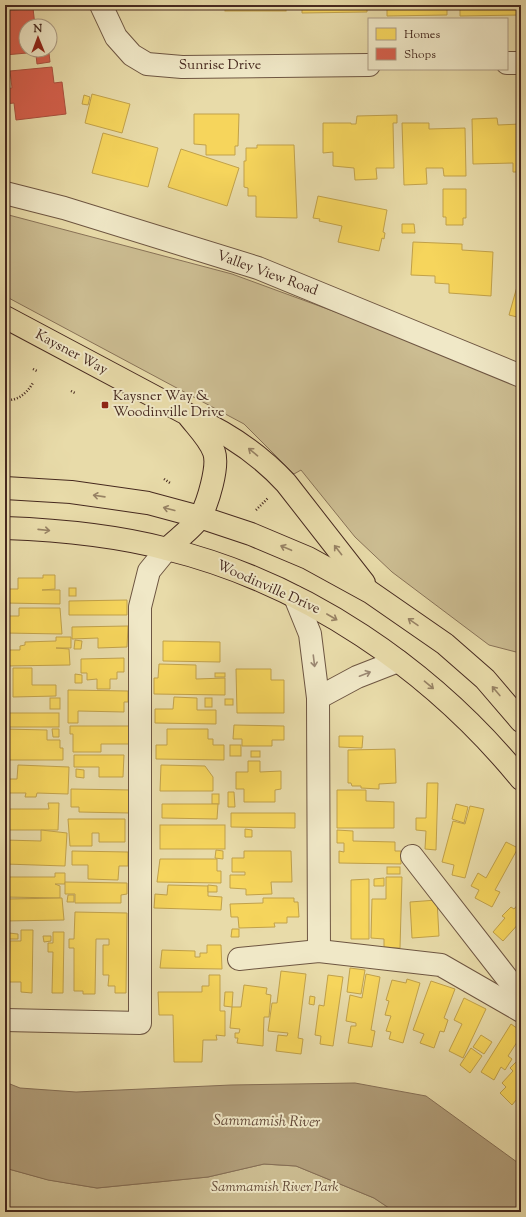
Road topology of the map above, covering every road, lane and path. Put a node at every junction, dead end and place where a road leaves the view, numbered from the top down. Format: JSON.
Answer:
{"nodes":[{"id":1,"x":101,"y":5,"type":"edge"},
{"id":2,"x":508,"y":63,"type":"edge"},
{"id":3,"x":521,"y":63,"type":"edge"},
{"id":4,"x":368,"y":65,"type":"edge"},
{"id":5,"x":5,"y":193,"type":"edge"},
{"id":6,"x":5,"y":318,"type":"edge"},
{"id":7,"x":33,"y":369,"type":"dead end"},
{"id":8,"x":38,"y":371,"type":"dead end"},
{"id":9,"x":521,"y":376,"type":"edge"},
{"id":10,"x":33,"y":383,"type":"dead end"},
{"id":11,"x":72,"y":390,"type":"dead end"},
{"id":12,"x":76,"y":393,"type":"dead end"},
{"id":13,"x":5,"y":400,"type":"edge"},
{"id":14,"x":187,"y":414,"type":"junction"},
{"id":15,"x":5,"y":488,"type":"edge"},
{"id":16,"x":273,"y":493,"type":"dead end"},
{"id":17,"x":251,"y":511,"type":"dead end"},
{"id":18,"x":200,"y":517,"type":"junction"},
{"id":19,"x":5,"y":528,"type":"edge"},
{"id":20,"x":167,"y":549,"type":"junction"},
{"id":21,"x":370,"y":592,"type":"junction"},
{"id":22,"x":295,"y":597,"type":"junction"},
{"id":23,"x":398,"y":661,"type":"junction"},
{"id":24,"x":318,"y":698,"type":"junction"},
{"id":25,"x":521,"y":721,"type":"edge"},
{"id":26,"x":521,"y":779,"type":"edge"},
{"id":27,"x":412,"y":856,"type":"dead end"},
{"id":28,"x":319,"y":951,"type":"junction"},
{"id":29,"x":240,"y":959,"type":"dead end"},
{"id":30,"x":521,"y":996,"type":"edge"},
{"id":31,"x":521,"y":1011,"type":"edge"},
{"id":32,"x":5,"y":1020,"type":"edge"},
{"id":33,"x":5,"y":1209,"type":"edge"},
{"id":34,"x":21,"y":1212,"type":"edge"},
{"id":35,"x":243,"y":1212,"type":"edge"},
{"id":36,"x":293,"y":1212,"type":"edge"}],
"edges":[{"from":1,"to":4,"type":"street","name":"Sunrise Drive"},
{"from":2,"to":3,"type":"street"},
{"from":5,"to":9,"type":"street","name":"Valley View Road"},
{"from":6,"to":14,"type":"main road","name":"Kaysner Way"},
{"from":7,"to":8,"type":"path"},
{"from":10,"to":13,"type":"path"},
{"from":11,"to":12,"type":"path"},
{"from":14,"to":18,"type":"main road","name":"Kaysner Way"},
{"from":21,"to":14,"type":"main road","one_way":true},
{"from":18,"to":15,"type":"main road","one_way":true},
{"from":16,"to":17,"type":"path"},
{"from":18,"to":20,"type":"main road","name":"Kaysner Way"},
{"from":21,"to":18,"type":"main road","one_way":true},
{"from":19,"to":20,"type":"main road","name":"Woodinville Drive","one_way":true},
{"from":20,"to":22,"type":"main road","name":"Woodinville Drive"},
{"from":20,"to":32,"type":"street"},
{"from":25,"to":21,"type":"main road","one_way":true},
{"from":22,"to":23,"type":"main road","name":"Woodinville Drive","one_way":true},
{"from":22,"to":24,"type":"street","one_way":true},
{"from":24,"to":23,"type":"street","one_way":true},
{"from":23,"to":26,"type":"main road","name":"Woodinville Drive","one_way":true},
{"from":24,"to":28,"type":"street"},
{"from":27,"to":30,"type":"street"},
{"from":28,"to":29,"type":"street"},
{"from":28,"to":31,"type":"street"},
{"from":33,"to":34,"type":"path"},
{"from":35,"to":36,"type":"path"}]}
